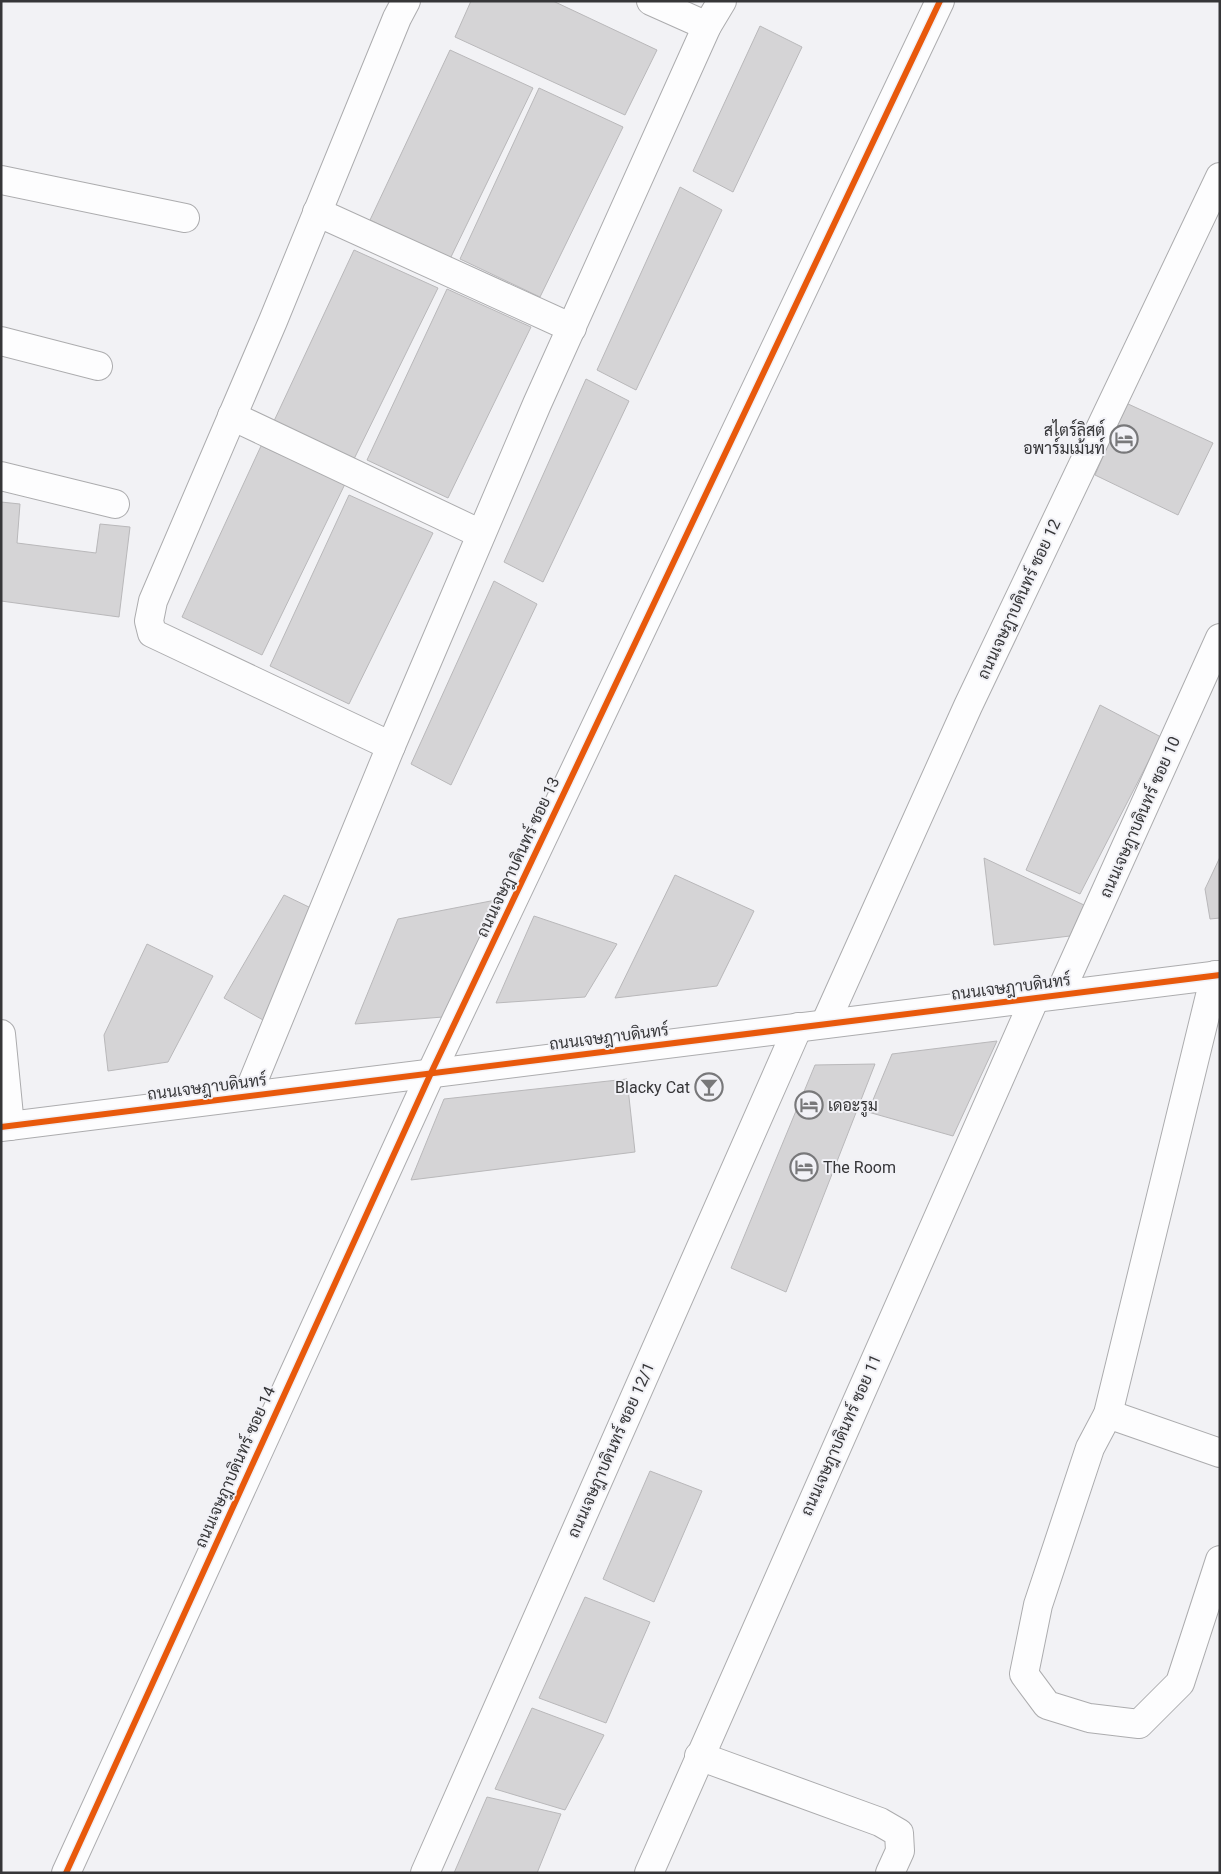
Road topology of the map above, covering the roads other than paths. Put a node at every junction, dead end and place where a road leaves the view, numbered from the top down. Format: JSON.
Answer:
{"nodes":[{"id":1,"x":406,"y":1,"type":"edge"},
{"id":2,"x":651,"y":1,"type":"edge"},
{"id":3,"x":722,"y":1,"type":"edge"},
{"id":4,"x":940,"y":1,"type":"edge"},
{"id":5,"x":707,"y":26,"type":"junction"},
{"id":6,"x":1220,"y":177,"type":"edge"},
{"id":7,"x":1,"y":180,"type":"edge"},
{"id":8,"x":317,"y":212,"type":"junction"},
{"id":9,"x":185,"y":218,"type":"dead end"},
{"id":10,"x":572,"y":328,"type":"junction"},
{"id":11,"x":1,"y":341,"type":"edge"},
{"id":12,"x":98,"y":366,"type":"dead end"},
{"id":13,"x":232,"y":416,"type":"junction"},
{"id":14,"x":1,"y":476,"type":"edge"},
{"id":15,"x":115,"y":504,"type":"dead end"},
{"id":16,"x":482,"y":534,"type":"junction"},
{"id":17,"x":1220,"y":638,"type":"edge"},
{"id":18,"x":391,"y":746,"type":"junction"},
{"id":19,"x":1218,"y":975,"type":"edge"},
{"id":20,"x":1047,"y":996,"type":"junction"},
{"id":21,"x":825,"y":1024,"type":"junction"},
{"id":22,"x":798,"y":1027,"type":"junction"},
{"id":23,"x":1,"y":1034,"type":"edge"},
{"id":24,"x":431,"y":1073,"type":"junction"},
{"id":25,"x":247,"y":1096,"type":"junction"},
{"id":26,"x":6,"y":1126,"type":"edge"},
{"id":27,"x":1108,"y":1414,"type":"junction"},
{"id":28,"x":1220,"y":1453,"type":"edge"},
{"id":29,"x":1220,"y":1560,"type":"edge"},
{"id":30,"x":699,"y":1756,"type":"junction"},
{"id":31,"x":66,"y":1873,"type":"edge"},
{"id":32,"x":425,"y":1873,"type":"edge"},
{"id":33,"x":649,"y":1873,"type":"edge"},
{"id":34,"x":890,"y":1873,"type":"edge"}],
"edges":[{"from":1,"to":8,"type":"street"},
{"from":2,"to":5,"type":"street"},
{"from":3,"to":5,"type":"street"},
{"from":4,"to":24,"type":"street","name":"ถนนเจษฎาบดินทร์ ซอย 13"},
{"from":5,"to":10,"type":"street"},
{"from":6,"to":21,"type":"street","name":"ถนนเจษฎาบดินทร์ ซอย 12"},
{"from":7,"to":9,"type":"street"},
{"from":8,"to":10,"type":"street"},
{"from":8,"to":13,"type":"street"},
{"from":10,"to":16,"type":"street"},
{"from":11,"to":12,"type":"street"},
{"from":13,"to":16,"type":"street"},
{"from":13,"to":18,"type":"street"},
{"from":14,"to":15,"type":"street"},
{"from":16,"to":18,"type":"street"},
{"from":17,"to":20,"type":"street","name":"ถนนเจษฎาบดินทร์ ซอย 10"},
{"from":18,"to":25,"type":"street"},
{"from":19,"to":20,"type":"street","name":"ถนนเจษฎาบดินทร์"},
{"from":19,"to":27,"type":"street"},
{"from":20,"to":21,"type":"street","name":"ถนนเจษฎาบดินทร์"},
{"from":20,"to":30,"type":"street","name":"ถนนเจษฎาบดินทร์ ซอย 11"},
{"from":21,"to":22,"type":"street","name":"ถนนเจษฎาบดินทร์"},
{"from":22,"to":24,"type":"street","name":"ถนนเจษฎาบดินทร์"},
{"from":22,"to":32,"type":"street","name":"ถนนเจษฎาบดินทร์ ซอย 12/1"},
{"from":23,"to":26,"type":"street"},
{"from":24,"to":25,"type":"street","name":"ถนนเจษฎาบดินทร์"},
{"from":24,"to":31,"type":"street","name":"ถนนเจษฎาบดินทร์ ซอย 14"},
{"from":25,"to":26,"type":"street","name":"ถนนเจษฎาบดินทร์"},
{"from":27,"to":28,"type":"street"},
{"from":27,"to":29,"type":"street"},
{"from":30,"to":33,"type":"street","name":"ถนนเจษฎาบดินทร์ ซอย 11"},
{"from":30,"to":34,"type":"street"}]}
